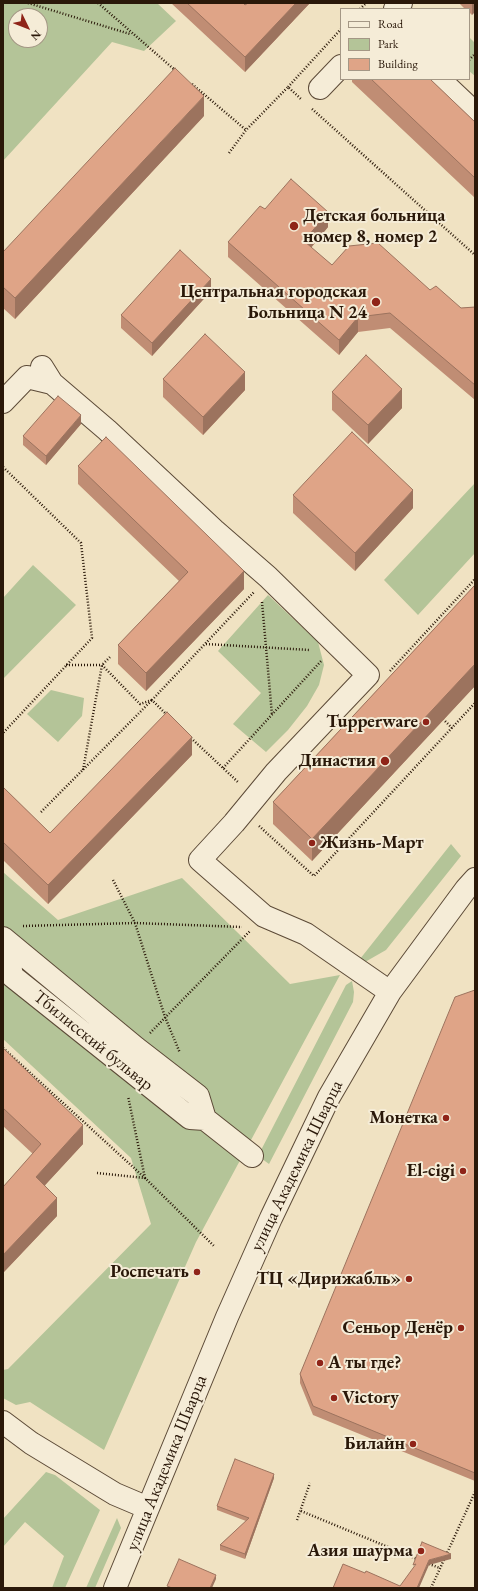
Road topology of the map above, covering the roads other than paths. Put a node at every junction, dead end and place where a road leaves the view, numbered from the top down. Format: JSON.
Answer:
{"nodes":[{"id":1,"x":340,"y":67,"type":"edge"},
{"id":2,"x":439,"y":80,"type":"edge"},
{"id":3,"x":313,"y":95,"type":"road end"},
{"id":4,"x":475,"y":113,"type":"edge"},
{"id":5,"x":3,"y":402,"type":"edge"},
{"id":6,"x":475,"y":879,"type":"edge"},
{"id":7,"x":9,"y":935,"type":"edge"},
{"id":8,"x":390,"y":992,"type":"junction"},
{"id":9,"x":252,"y":1156,"type":"dead end"},
{"id":10,"x":3,"y":1422,"type":"edge"},
{"id":11,"x":148,"y":1508,"type":"junction"},
{"id":12,"x":115,"y":1588,"type":"edge"}],
"edges":[{"from":1,"to":3,"type":"street"},
{"from":2,"to":4,"type":"street"},
{"from":5,"to":8,"type":"street"},
{"from":6,"to":8,"type":"street","name":"улица Академика Шварца"},
{"from":7,"to":9,"type":"street","name":"Тбилисский бульвар"},
{"from":8,"to":11,"type":"street","name":"улица Академика Шварца"},
{"from":10,"to":11,"type":"street"},
{"from":11,"to":12,"type":"street","name":"улица Академика Шварца"}]}
